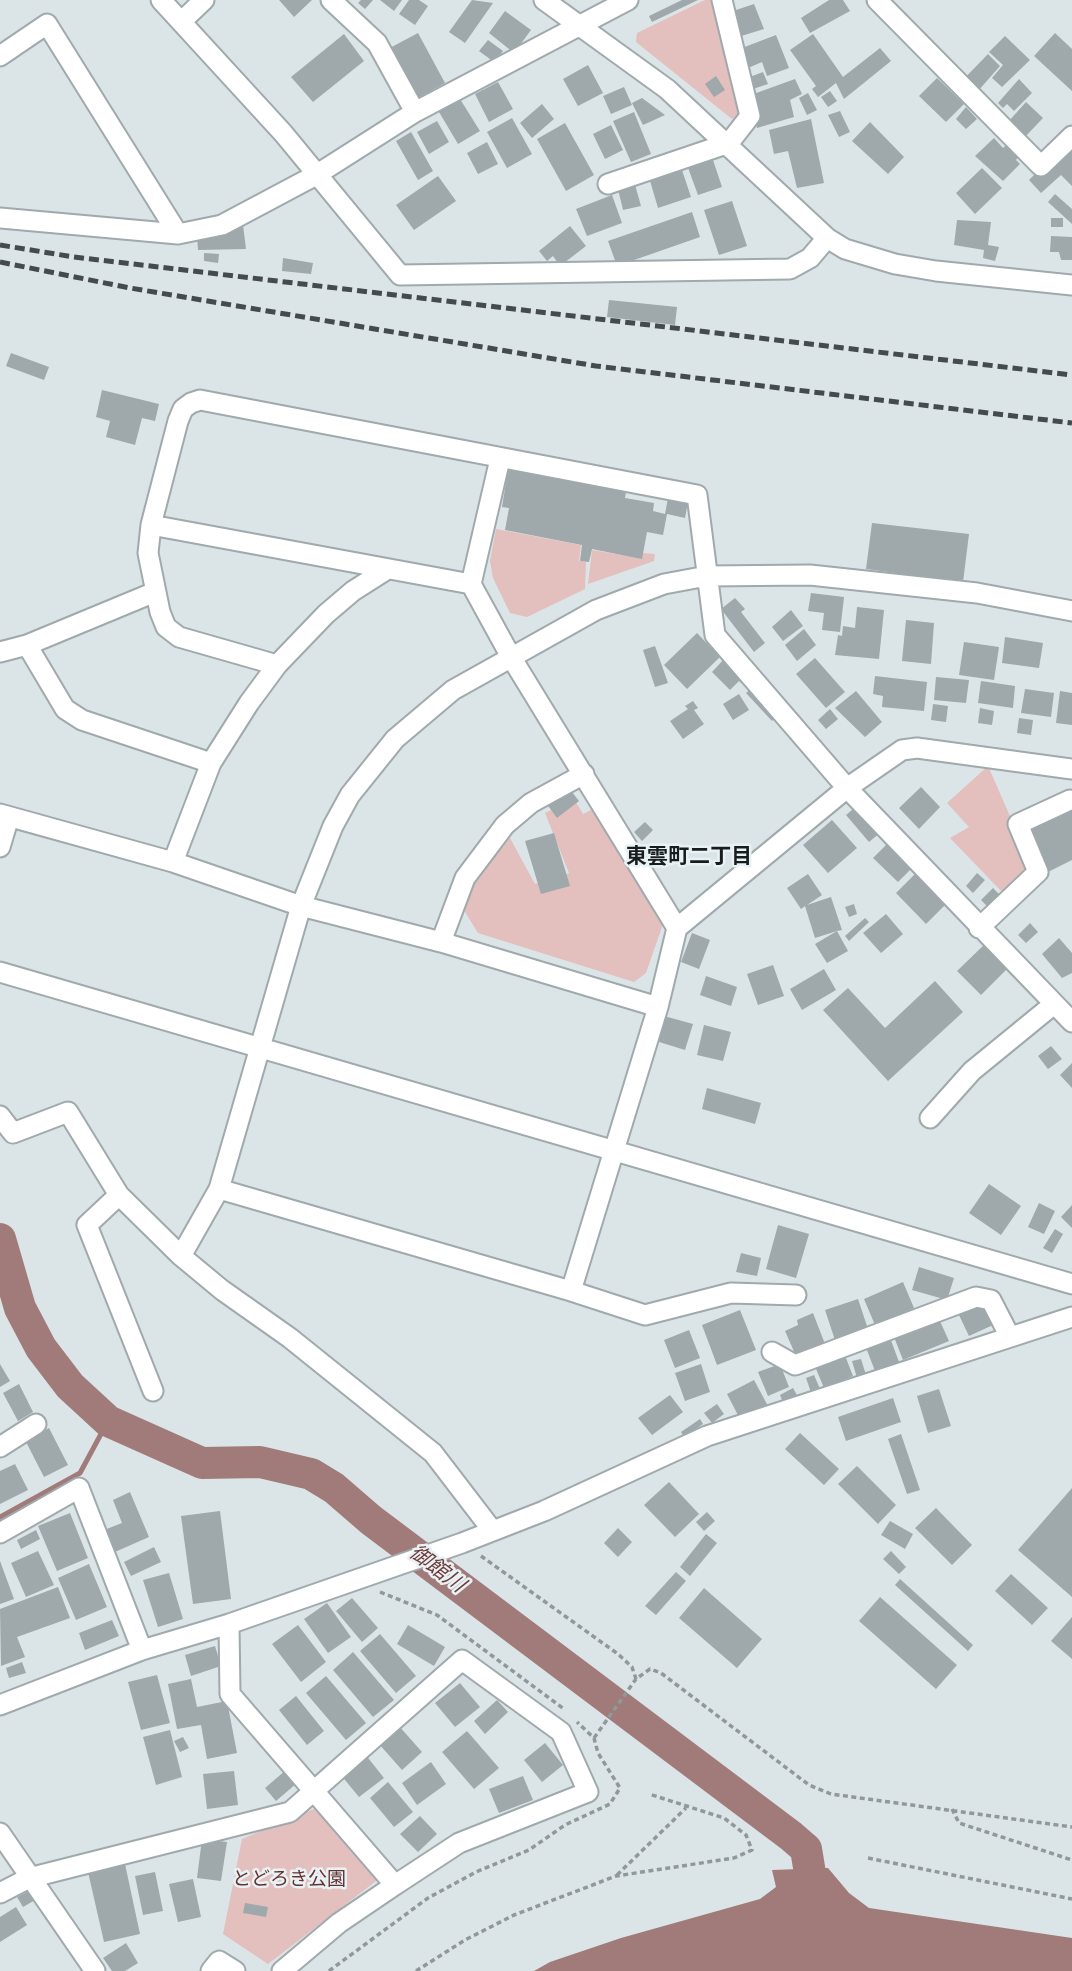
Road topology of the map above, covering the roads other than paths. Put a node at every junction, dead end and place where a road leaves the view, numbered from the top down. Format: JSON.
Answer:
{"nodes":[{"id":1,"x":161,"y":0,"type":"edge"},
{"id":2,"x":204,"y":0,"type":"edge"},
{"id":3,"x":331,"y":0,"type":"edge"},
{"id":4,"x":544,"y":0,"type":"edge"},
{"id":5,"x":628,"y":0,"type":"edge"},
{"id":6,"x":722,"y":0,"type":"edge"},
{"id":7,"x":877,"y":0,"type":"edge"},
{"id":8,"x":181,"y":22,"type":"junction"},
{"id":9,"x":581,"y":24,"type":"junction"},
{"id":10,"x":0,"y":56,"type":"edge"},
{"id":11,"x":415,"y":112,"type":"junction"},
{"id":12,"x":1072,"y":136,"type":"edge"},
{"id":13,"x":729,"y":143,"type":"junction"},
{"id":14,"x":316,"y":175,"type":"junction"},
{"id":15,"x":608,"y":184,"type":"dead end"},
{"id":16,"x":0,"y":218,"type":"edge"},
{"id":17,"x":178,"y":234,"type":"junction"},
{"id":18,"x":827,"y":238,"type":"junction"},
{"id":19,"x":1072,"y":285,"type":"edge"},
{"id":20,"x":500,"y":459,"type":"junction"},
{"id":21,"x":151,"y":524,"type":"junction"},
{"id":22,"x":386,"y":570,"type":"junction"},
{"id":23,"x":707,"y":576,"type":"junction"},
{"id":24,"x":471,"y":584,"type":"junction"},
{"id":25,"x":155,"y":592,"type":"junction"},
{"id":26,"x":1072,"y":611,"type":"edge"},
{"id":27,"x":27,"y":645,"type":"junction"},
{"id":28,"x":0,"y":652,"type":"edge"},
{"id":29,"x":511,"y":657,"type":"junction"},
{"id":30,"x":277,"y":665,"type":"junction"},
{"id":31,"x":211,"y":763,"type":"junction"},
{"id":32,"x":1072,"y":769,"type":"edge"},
{"id":33,"x":584,"y":774,"type":"junction"},
{"id":34,"x":847,"y":788,"type":"junction"},
{"id":35,"x":1070,"y":800,"type":"dead end"},
{"id":36,"x":4,"y":816,"type":"edge"},
{"id":37,"x":0,"y":847,"type":"edge"},
{"id":38,"x":173,"y":862,"type":"junction"},
{"id":39,"x":301,"y":906,"type":"junction"},
{"id":40,"x":677,"y":928,"type":"junction"},
{"id":41,"x":979,"y":928,"type":"junction"},
{"id":42,"x":441,"y":942,"type":"junction"},
{"id":43,"x":0,"y":972,"type":"edge"},
{"id":44,"x":1054,"y":1004,"type":"junction"},
{"id":45,"x":658,"y":1007,"type":"junction"},
{"id":46,"x":1072,"y":1022,"type":"edge"},
{"id":47,"x":260,"y":1045,"type":"junction"},
{"id":48,"x":0,"y":1116,"type":"edge"},
{"id":49,"x":930,"y":1118,"type":"dead end"},
{"id":50,"x":612,"y":1151,"type":"junction"},
{"id":51,"x":219,"y":1189,"type":"junction"},
{"id":52,"x":119,"y":1195,"type":"junction"},
{"id":53,"x":181,"y":1256,"type":"junction"},
{"id":54,"x":1072,"y":1284,"type":"edge"},
{"id":55,"x":571,"y":1291,"type":"junction"},
{"id":56,"x":796,"y":1295,"type":"dead end"},
{"id":57,"x":1072,"y":1318,"type":"edge"},
{"id":58,"x":1010,"y":1338,"type":"junction"},
{"id":59,"x":772,"y":1352,"type":"dead end"},
{"id":60,"x":153,"y":1391,"type":"dead end"},
{"id":61,"x":36,"y":1424,"type":"dead end"},
{"id":62,"x":0,"y":1447,"type":"edge"},
{"id":63,"x":492,"y":1530,"type":"junction"},
{"id":64,"x":0,"y":1533,"type":"edge"},
{"id":65,"x":229,"y":1624,"type":"junction"},
{"id":66,"x":142,"y":1650,"type":"junction"},
{"id":67,"x":0,"y":1705,"type":"edge"},
{"id":68,"x":314,"y":1791,"type":"junction"},
{"id":69,"x":0,"y":1833,"type":"edge"},
{"id":70,"x":29,"y":1878,"type":"junction"},
{"id":71,"x":396,"y":1885,"type":"junction"},
{"id":72,"x":0,"y":1893,"type":"edge"},
{"id":73,"x":95,"y":1971,"type":"edge"},
{"id":74,"x":211,"y":1971,"type":"edge"},
{"id":75,"x":235,"y":1971,"type":"edge"},
{"id":76,"x":282,"y":1971,"type":"edge"}],
"edges":[{"from":1,"to":8,"type":"street"},
{"from":2,"to":8,"type":"street"},
{"from":3,"to":11,"type":"street"},
{"from":4,"to":9,"type":"street"},
{"from":5,"to":9,"type":"street"},
{"from":6,"to":13,"type":"street"},
{"from":7,"to":12,"type":"street"},
{"from":8,"to":14,"type":"street"},
{"from":9,"to":11,"type":"street"},
{"from":9,"to":13,"type":"street"},
{"from":10,"to":17,"type":"street"},
{"from":11,"to":14,"type":"street"},
{"from":13,"to":15,"type":"street"},
{"from":13,"to":18,"type":"street"},
{"from":14,"to":17,"type":"street"},
{"from":14,"to":18,"type":"street"},
{"from":16,"to":17,"type":"street"},
{"from":18,"to":19,"type":"street"},
{"from":20,"to":21,"type":"street"},
{"from":20,"to":23,"type":"street"},
{"from":20,"to":24,"type":"street"},
{"from":21,"to":22,"type":"street"},
{"from":21,"to":25,"type":"street"},
{"from":22,"to":24,"type":"street"},
{"from":22,"to":30,"type":"street"},
{"from":23,"to":26,"type":"street"},
{"from":23,"to":29,"type":"street"},
{"from":23,"to":34,"type":"street"},
{"from":24,"to":29,"type":"street"},
{"from":25,"to":27,"type":"street"},
{"from":25,"to":30,"type":"street"},
{"from":27,"to":28,"type":"street"},
{"from":27,"to":31,"type":"street"},
{"from":29,"to":33,"type":"street"},
{"from":29,"to":39,"type":"street"},
{"from":30,"to":31,"type":"street"},
{"from":31,"to":38,"type":"street"},
{"from":32,"to":34,"type":"street"},
{"from":33,"to":40,"type":"street"},
{"from":33,"to":42,"type":"street"},
{"from":34,"to":40,"type":"street"},
{"from":34,"to":41,"type":"street"},
{"from":35,"to":41,"type":"street"},
{"from":36,"to":37,"type":"street"},
{"from":36,"to":38,"type":"street"},
{"from":38,"to":39,"type":"street"},
{"from":39,"to":42,"type":"street"},
{"from":39,"to":47,"type":"street"},
{"from":40,"to":45,"type":"street"},
{"from":41,"to":44,"type":"street"},
{"from":42,"to":45,"type":"street"},
{"from":43,"to":47,"type":"street"},
{"from":44,"to":46,"type":"street"},
{"from":44,"to":49,"type":"street"},
{"from":45,"to":50,"type":"street"},
{"from":47,"to":50,"type":"street"},
{"from":47,"to":51,"type":"street"},
{"from":48,"to":52,"type":"street"},
{"from":50,"to":54,"type":"street"},
{"from":50,"to":55,"type":"street"},
{"from":51,"to":53,"type":"street"},
{"from":51,"to":55,"type":"street"},
{"from":52,"to":53,"type":"street"},
{"from":52,"to":60,"type":"street"},
{"from":53,"to":63,"type":"street"},
{"from":55,"to":56,"type":"street"},
{"from":57,"to":58,"type":"street"},
{"from":58,"to":59,"type":"street"},
{"from":58,"to":63,"type":"street"},
{"from":61,"to":62,"type":"street"},
{"from":63,"to":65,"type":"street"},
{"from":64,"to":66,"type":"street"},
{"from":65,"to":66,"type":"street"},
{"from":65,"to":68,"type":"street"},
{"from":66,"to":67,"type":"street"},
{"from":68,"to":70,"type":"street"},
{"from":68,"to":71,"type":"street"},
{"from":68,"to":71,"type":"street"},
{"from":69,"to":70,"type":"street"},
{"from":70,"to":72,"type":"street"},
{"from":70,"to":73,"type":"street"},
{"from":71,"to":76,"type":"street"},
{"from":74,"to":75,"type":"street"}]}
